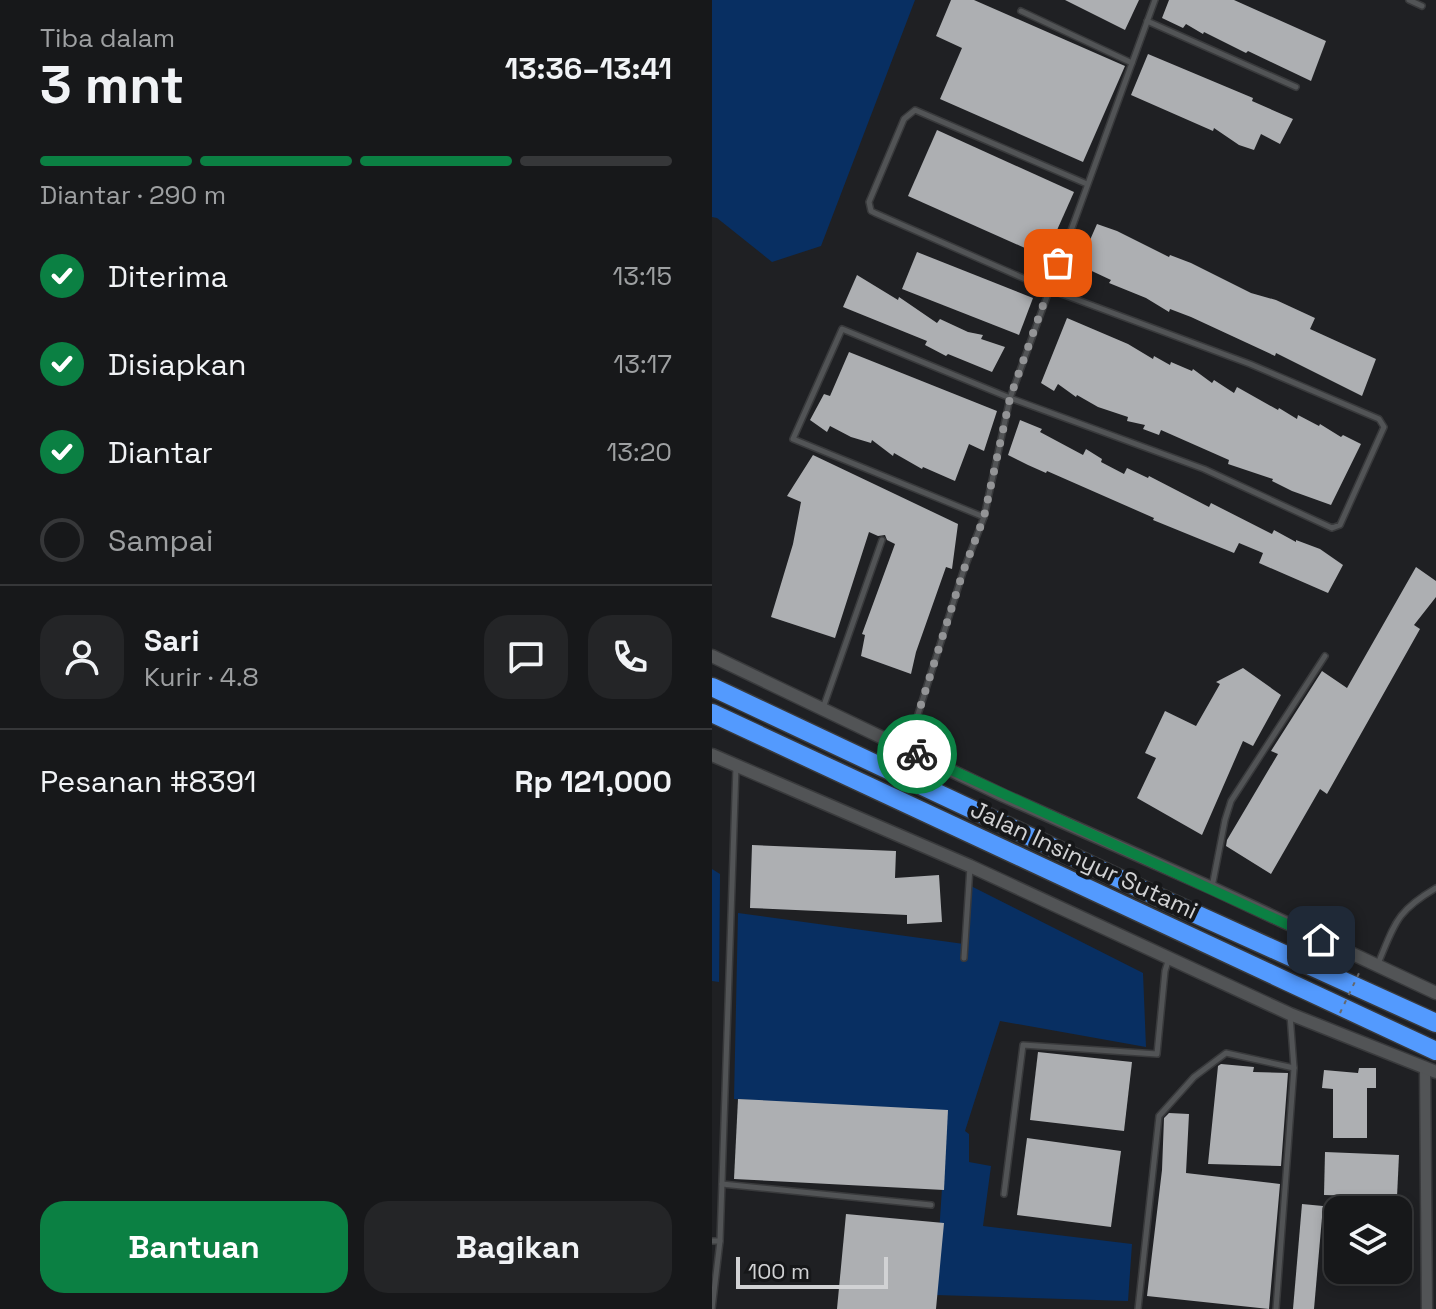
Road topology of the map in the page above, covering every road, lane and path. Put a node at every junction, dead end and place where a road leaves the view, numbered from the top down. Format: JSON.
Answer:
{"nodes":[{"id":1,"x":1155,"y":0,"type":"edge"},
{"id":2,"x":1409,"y":0,"type":"edge"},
{"id":3,"x":1422,"y":6,"type":"dead end"},
{"id":4,"x":1021,"y":11,"type":"dead end"},
{"id":5,"x":1147,"y":21,"type":"junction"},
{"id":6,"x":1132,"y":63,"type":"junction"},
{"id":7,"x":1296,"y":87,"type":"dead end"},
{"id":8,"x":1087,"y":184,"type":"junction"},
{"id":9,"x":1048,"y":289,"type":"junction"},
{"id":10,"x":1010,"y":398,"type":"junction"},
{"id":11,"x":984,"y":517,"type":"junction"},
{"id":12,"x":882,"y":540,"type":"dead end"},
{"id":13,"x":712,"y":656,"type":"edge"},
{"id":14,"x":1325,"y":656,"type":"dead end"},
{"id":15,"x":712,"y":687,"type":"edge"},
{"id":16,"x":822,"y":709,"type":"junction"},
{"id":17,"x":712,"y":713,"type":"edge"},
{"id":18,"x":907,"y":749,"type":"junction"},
{"id":19,"x":712,"y":755,"type":"edge"},
{"id":20,"x":736,"y":766,"type":"junction"},
{"id":21,"x":970,"y":866,"type":"junction"},
{"id":22,"x":1212,"y":888,"type":"junction"},
{"id":23,"x":1436,"y":888,"type":"edge"},
{"id":24,"x":1170,"y":957,"type":"junction"},
{"id":25,"x":964,"y":958,"type":"dead end"},
{"id":26,"x":1377,"y":967,"type":"junction"},
{"id":27,"x":1361,"y":969,"type":"dead end"},
{"id":28,"x":1436,"y":993,"type":"edge"},
{"id":29,"x":1340,"y":1013,"type":"dead end"},
{"id":30,"x":1290,"y":1014,"type":"junction"},
{"id":31,"x":1436,"y":1023,"type":"edge"},
{"id":32,"x":1436,"y":1051,"type":"edge"},
{"id":33,"x":1294,"y":1068,"type":"junction"},
{"id":34,"x":1430,"y":1070,"type":"edge"},
{"id":35,"x":722,"y":1184,"type":"junction"},
{"id":36,"x":1004,"y":1194,"type":"dead end"},
{"id":37,"x":931,"y":1205,"type":"dead end"},
{"id":38,"x":712,"y":1241,"type":"edge"},
{"id":39,"x":720,"y":1241,"type":"junction"},
{"id":40,"x":712,"y":1309,"type":"edge"},
{"id":41,"x":1138,"y":1309,"type":"edge"},
{"id":42,"x":1276,"y":1309,"type":"edge"},
{"id":43,"x":1427,"y":1309,"type":"edge"}],
"edges":[{"from":1,"to":5,"type":"lane"},
{"from":2,"to":3,"type":"lane"},
{"from":4,"to":6,"type":"lane"},
{"from":5,"to":6,"type":"lane"},
{"from":5,"to":7,"type":"lane"},
{"from":6,"to":8,"type":"lane"},
{"from":8,"to":9,"type":"lane"},
{"from":8,"to":9,"type":"lane"},
{"from":9,"to":10,"type":"lane"},
{"from":9,"to":10,"type":"lane"},
{"from":10,"to":11,"type":"lane"},
{"from":10,"to":11,"type":"lane"},
{"from":11,"to":18,"type":"lane"},
{"from":12,"to":16,"type":"lane"},
{"from":13,"to":16,"type":"street"},
{"from":14,"to":22,"type":"lane"},
{"from":15,"to":31,"type":"highway","name":"Jalan Insinyur Sutami"},
{"from":16,"to":18,"type":"street"},
{"from":17,"to":32,"type":"highway","name":"Jalan Insinyur Sutami"},
{"from":18,"to":22,"type":"street"},
{"from":19,"to":20,"type":"street"},
{"from":20,"to":21,"type":"street"},
{"from":20,"to":35,"type":"lane"},
{"from":21,"to":24,"type":"street"},
{"from":21,"to":25,"type":"lane"},
{"from":22,"to":26,"type":"street"},
{"from":23,"to":26,"type":"lane"},
{"from":24,"to":30,"type":"street"},
{"from":24,"to":36,"type":"lane"},
{"from":26,"to":28,"type":"street"},
{"from":27,"to":29,"type":"path","bridge":true},
{"from":30,"to":33,"type":"lane"},
{"from":30,"to":34,"type":"street"},
{"from":33,"to":41,"type":"lane"},
{"from":33,"to":42,"type":"lane"},
{"from":34,"to":43,"type":"street"},
{"from":35,"to":37,"type":"lane"},
{"from":35,"to":39,"type":"lane"},
{"from":38,"to":39,"type":"lane"},
{"from":39,"to":40,"type":"lane"}]}
